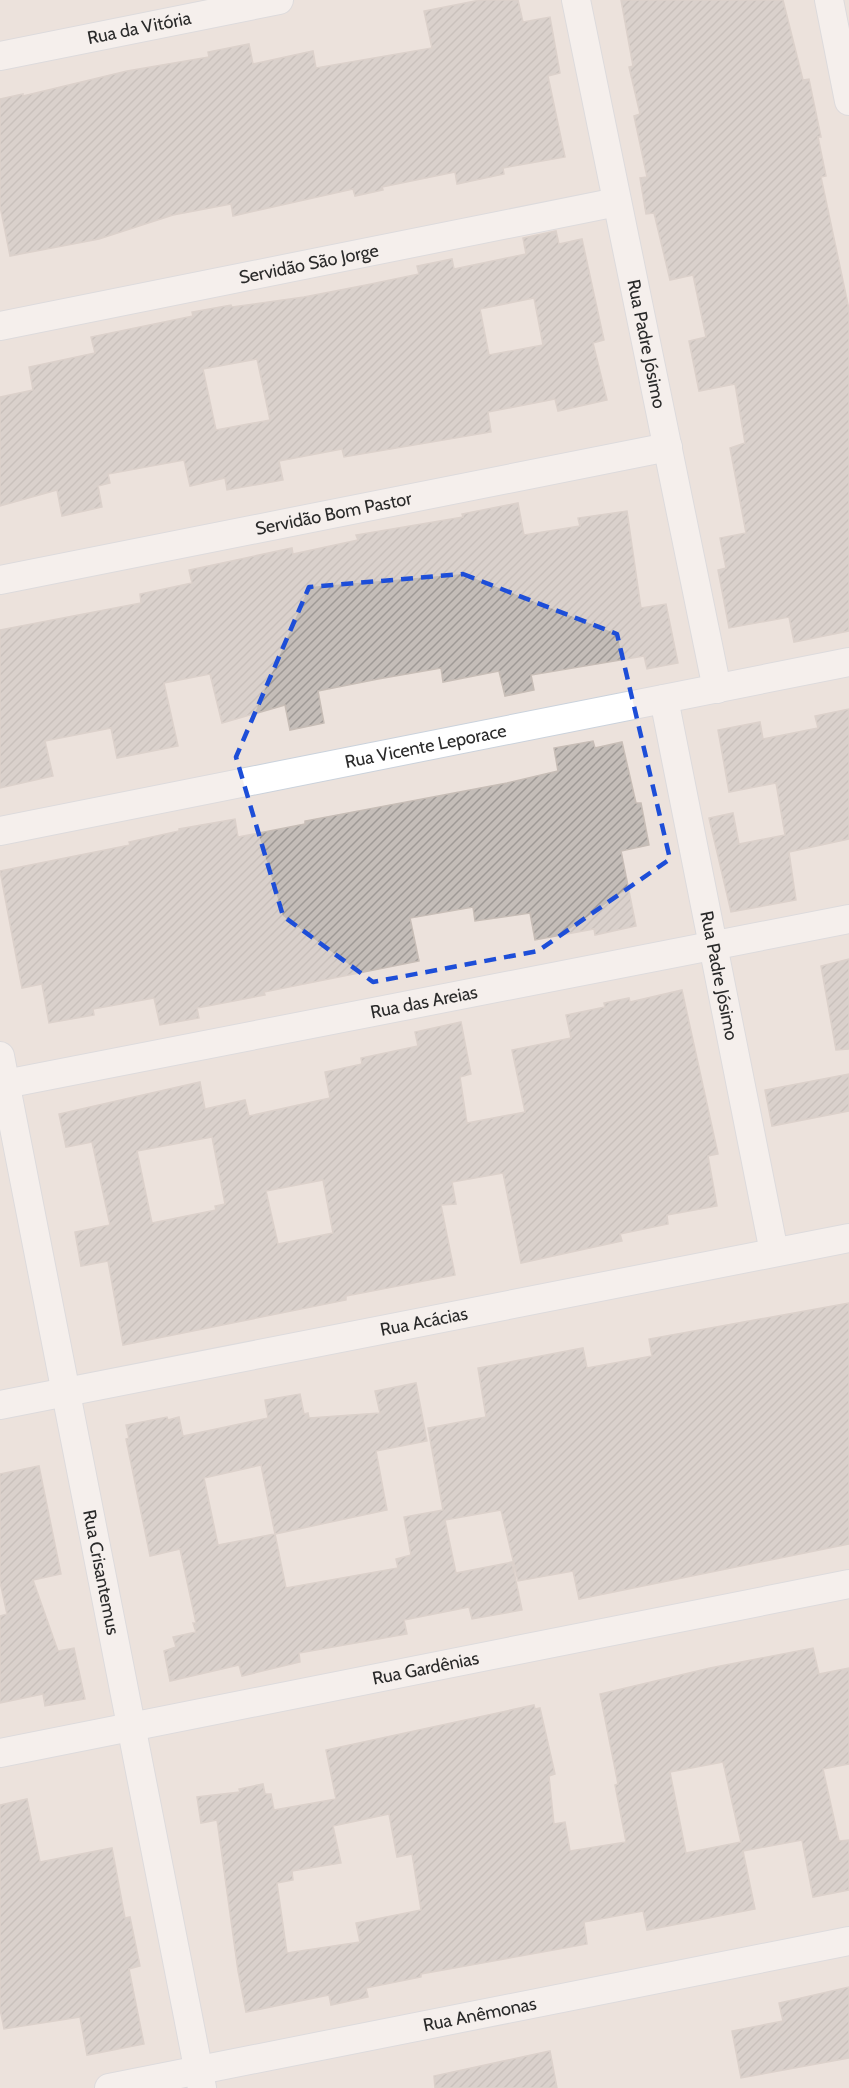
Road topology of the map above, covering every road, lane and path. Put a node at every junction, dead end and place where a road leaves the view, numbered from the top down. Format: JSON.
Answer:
{"nodes":[{"id":1,"x":279,"y":0,"type":"edge"},
{"id":2,"x":576,"y":0,"type":"edge"},
{"id":3,"x":829,"y":0,"type":"edge"},
{"id":4,"x":0,"y":56,"type":"edge"},
{"id":5,"x":849,"y":101,"type":"edge"},
{"id":6,"x":618,"y":202,"type":"junction"},
{"id":7,"x":0,"y":326,"type":"edge"},
{"id":8,"x":668,"y":447,"type":"junction"},
{"id":9,"x":0,"y":580,"type":"edge"},
{"id":10,"x":849,"y":662,"type":"edge"},
{"id":11,"x":717,"y":688,"type":"junction"},
{"id":12,"x":664,"y":699,"type":"junction"},
{"id":13,"x":0,"y":831,"type":"edge"},
{"id":14,"x":849,"y":919,"type":"edge"},
{"id":15,"x":713,"y":946,"type":"junction"},
{"id":16,"x":0,"y":1056,"type":"edge"},
{"id":17,"x":3,"y":1085,"type":"edge"},
{"id":18,"x":849,"y":1238,"type":"edge"},
{"id":19,"x":774,"y":1252,"type":"junction"},
{"id":20,"x":66,"y":1392,"type":"junction"},
{"id":21,"x":0,"y":1405,"type":"edge"},
{"id":22,"x":849,"y":1584,"type":"edge"},
{"id":23,"x":131,"y":1727,"type":"junction"},
{"id":24,"x":0,"y":1753,"type":"edge"},
{"id":25,"x":849,"y":1941,"type":"edge"},
{"id":26,"x":200,"y":2079,"type":"edge"},
{"id":27,"x":110,"y":2088,"type":"edge"}],
"edges":[{"from":1,"to":4,"type":"street","name":"Rua da Vitória"},
{"from":2,"to":6,"type":"street","name":"Rua Padre Jósimo"},
{"from":3,"to":5,"type":"street"},
{"from":6,"to":7,"type":"street","name":"Servidão São Jorge"},
{"from":6,"to":8,"type":"street","name":"Rua Padre Jósimo"},
{"from":8,"to":9,"type":"street","name":"Servidão Bom Pastor"},
{"from":8,"to":11,"type":"street","name":"Rua Padre Jósimo"},
{"from":10,"to":11,"type":"street","name":"Rua Vicente Leporace"},
{"from":11,"to":12,"type":"street","name":"Rua Vicente Leporace"},
{"from":12,"to":13,"type":"street","name":"Rua Vicente Leporace"},
{"from":12,"to":15,"type":"street","name":"Rua Padre Jósimo"},
{"from":14,"to":15,"type":"street","name":"Rua das Areias"},
{"from":15,"to":17,"type":"street","name":"Rua das Areias"},
{"from":15,"to":19,"type":"street","name":"Rua Padre Jósimo"},
{"from":16,"to":17,"type":"street","name":"Rua Crisantemus"},
{"from":17,"to":20,"type":"street","name":"Rua Crisantemus"},
{"from":18,"to":19,"type":"street","name":"Rua Acácias"},
{"from":19,"to":20,"type":"street","name":"Rua Acácias"},
{"from":20,"to":21,"type":"street","name":"Rua Acácias"},
{"from":20,"to":23,"type":"street","name":"Rua Crisantemus"},
{"from":22,"to":23,"type":"street","name":"Rua Gardênias"},
{"from":23,"to":24,"type":"street","name":"Rua Gardênias"},
{"from":23,"to":26,"type":"street","name":"Rua Crisantemus"},
{"from":25,"to":26,"type":"street","name":"Rua Anêmonas"},
{"from":26,"to":27,"type":"street","name":"Rua Anêmonas"}]}
